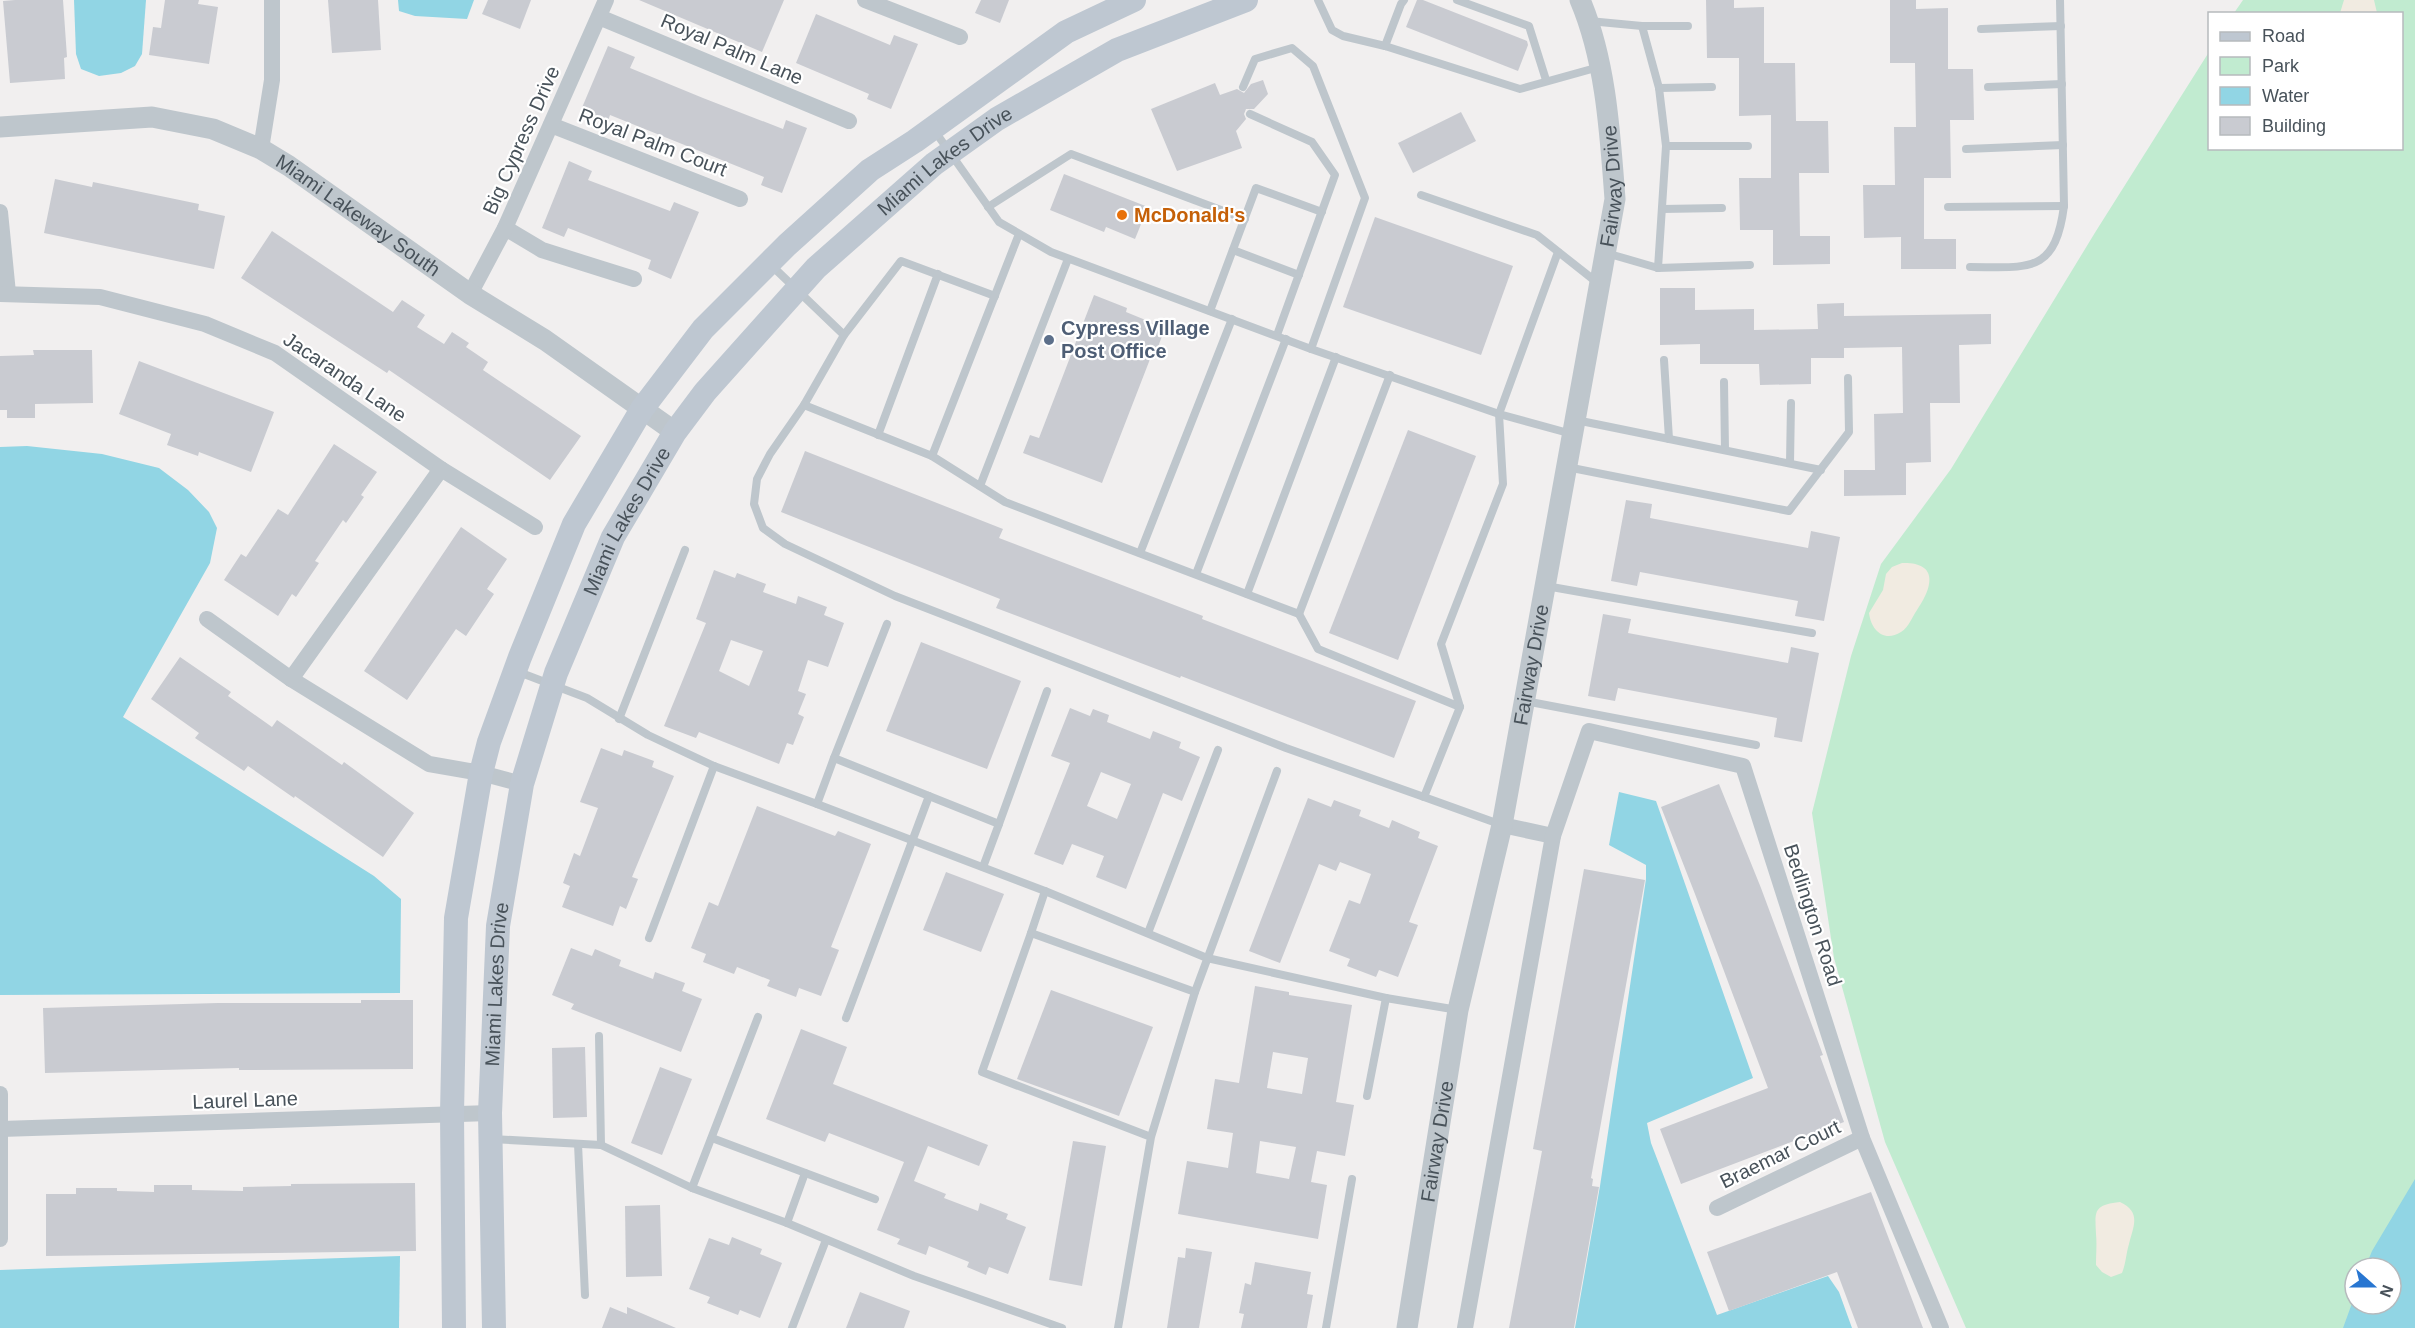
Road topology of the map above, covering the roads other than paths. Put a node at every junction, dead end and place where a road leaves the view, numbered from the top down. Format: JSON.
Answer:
{"nodes":[{"id":1,"x":272,"y":0,"type":"edge"},
{"id":2,"x":606,"y":0,"type":"edge"},
{"id":3,"x":865,"y":0,"type":"edge"},
{"id":4,"x":1134,"y":0,"type":"edge"},
{"id":5,"x":1246,"y":0,"type":"edge"},
{"id":6,"x":1318,"y":0,"type":"edge"},
{"id":7,"x":1404,"y":0,"type":"edge"},
{"id":8,"x":1457,"y":0,"type":"edge"},
{"id":9,"x":1580,"y":0,"type":"edge"},
{"id":10,"x":2060,"y":0,"type":"edge"},
{"id":11,"x":599,"y":17,"type":"junction"},
{"id":12,"x":1589,"y":21,"type":"junction"},
{"id":13,"x":1642,"y":26,"type":"junction"},
{"id":14,"x":1688,"y":26,"type":"dead end"},
{"id":15,"x":2061,"y":26,"type":"junction"},
{"id":16,"x":1981,"y":29,"type":"dead end"},
{"id":17,"x":960,"y":37,"type":"dead end"},
{"id":18,"x":1385,"y":46,"type":"junction"},
{"id":19,"x":1600,"y":66,"type":"junction"},
{"id":20,"x":1546,"y":80,"type":"junction"},
{"id":21,"x":2062,"y":84,"type":"junction"},
{"id":22,"x":1243,"y":87,"type":"dead end"},
{"id":23,"x":1712,"y":87,"type":"dead end"},
{"id":24,"x":1988,"y":87,"type":"dead end"},
{"id":25,"x":1659,"y":88,"type":"junction"},
{"id":26,"x":1250,"y":114,"type":"dead end"},
{"id":27,"x":849,"y":121,"type":"dead end"},
{"id":28,"x":551,"y":125,"type":"junction"},
{"id":29,"x":0,"y":127,"type":"edge"},
{"id":30,"x":932,"y":128,"type":"junction"},
{"id":31,"x":2063,"y":145,"type":"junction"},
{"id":32,"x":1666,"y":146,"type":"junction"},
{"id":33,"x":1748,"y":146,"type":"dead end"},
{"id":34,"x":261,"y":149,"type":"junction"},
{"id":35,"x":1966,"y":149,"type":"dead end"},
{"id":36,"x":950,"y":153,"type":"junction"},
{"id":37,"x":1421,"y":195,"type":"dead end"},
{"id":38,"x":740,"y":198,"type":"dead end"},
{"id":39,"x":2064,"y":206,"type":"junction"},
{"id":40,"x":988,"y":207,"type":"junction"},
{"id":41,"x":1948,"y":207,"type":"dead end"},
{"id":42,"x":1722,"y":208,"type":"dead end"},
{"id":43,"x":1662,"y":209,"type":"junction"},
{"id":44,"x":0,"y":212,"type":"edge"},
{"id":45,"x":1322,"y":212,"type":"junction"},
{"id":46,"x":1245,"y":219,"type":"junction"},
{"id":47,"x":505,"y":228,"type":"junction"},
{"id":48,"x":1019,"y":234,"type":"junction"},
{"id":49,"x":1233,"y":250,"type":"junction"},
{"id":50,"x":1558,"y":252,"type":"junction"},
{"id":51,"x":1605,"y":253,"type":"junction"},
{"id":52,"x":1068,"y":259,"type":"junction"},
{"id":53,"x":769,"y":263,"type":"junction"},
{"id":54,"x":1750,"y":265,"type":"dead end"},
{"id":55,"x":1970,"y":267,"type":"dead end"},
{"id":56,"x":1658,"y":268,"type":"junction"},
{"id":57,"x":938,"y":274,"type":"junction"},
{"id":58,"x":1299,"y":275,"type":"junction"},
{"id":59,"x":634,"y":279,"type":"dead end"},
{"id":60,"x":1599,"y":284,"type":"junction"},
{"id":61,"x":797,"y":291,"type":"junction"},
{"id":62,"x":4,"y":293,"type":"edge"},
{"id":63,"x":470,"y":294,"type":"junction"},
{"id":64,"x":995,"y":296,"type":"junction"},
{"id":65,"x":1210,"y":311,"type":"junction"},
{"id":66,"x":1232,"y":319,"type":"junction"},
{"id":67,"x":844,"y":335,"type":"junction"},
{"id":68,"x":1282,"y":337,"type":"junction"},
{"id":69,"x":1311,"y":349,"type":"junction"},
{"id":70,"x":1336,"y":357,"type":"junction"},
{"id":71,"x":1664,"y":360,"type":"dead end"},
{"id":72,"x":1390,"y":375,"type":"junction"},
{"id":73,"x":1848,"y":378,"type":"dead end"},
{"id":74,"x":1724,"y":382,"type":"dead end"},
{"id":75,"x":1791,"y":403,"type":"dead end"},
{"id":76,"x":804,"y":405,"type":"junction"},
{"id":77,"x":642,"y":409,"type":"junction"},
{"id":78,"x":1499,"y":414,"type":"junction"},
{"id":79,"x":1574,"y":427,"type":"junction"},
{"id":80,"x":675,"y":432,"type":"junction"},
{"id":81,"x":878,"y":435,"type":"junction"},
{"id":82,"x":1669,"y":439,"type":"junction"},
{"id":83,"x":1725,"y":450,"type":"junction"},
{"id":84,"x":932,"y":456,"type":"junction"},
{"id":85,"x":1790,"y":463,"type":"junction"},
{"id":86,"x":1567,"y":467,"type":"junction"},
{"id":87,"x":441,"y":469,"type":"junction"},
{"id":88,"x":1821,"y":470,"type":"junction"},
{"id":89,"x":980,"y":486,"type":"junction"},
{"id":90,"x":535,"y":526,"type":"dead end"},
{"id":91,"x":685,"y":550,"type":"dead end"},
{"id":92,"x":1140,"y":553,"type":"junction"},
{"id":93,"x":1196,"y":574,"type":"junction"},
{"id":94,"x":1545,"y":586,"type":"junction"},
{"id":95,"x":1247,"y":594,"type":"junction"},
{"id":96,"x":1299,"y":614,"type":"junction"},
{"id":97,"x":207,"y":619,"type":"dead end"},
{"id":98,"x":887,"y":624,"type":"dead end"},
{"id":99,"x":1812,"y":633,"type":"dead end"},
{"id":100,"x":515,"y":671,"type":"junction"},
{"id":101,"x":291,"y":679,"type":"junction"},
{"id":102,"x":553,"y":684,"type":"junction"},
{"id":103,"x":1047,"y":691,"type":"dead end"},
{"id":104,"x":1525,"y":701,"type":"junction"},
{"id":105,"x":1460,"y":706,"type":"junction"},
{"id":106,"x":619,"y":719,"type":"junction"},
{"id":107,"x":1756,"y":745,"type":"dead end"},
{"id":108,"x":1218,"y":750,"type":"dead end"},
{"id":109,"x":834,"y":758,"type":"junction"},
{"id":110,"x":714,"y":766,"type":"junction"},
{"id":111,"x":1278,"y":771,"type":"dead end"},
{"id":112,"x":481,"y":773,"type":"junction"},
{"id":113,"x":522,"y":784,"type":"junction"},
{"id":114,"x":929,"y":796,"type":"junction"},
{"id":115,"x":1424,"y":797,"type":"junction"},
{"id":116,"x":818,"y":804,"type":"junction"},
{"id":117,"x":999,"y":824,"type":"junction"},
{"id":118,"x":1502,"y":825,"type":"junction"},
{"id":119,"x":1553,"y":836,"type":"junction"},
{"id":120,"x":912,"y":842,"type":"junction"},
{"id":121,"x":982,"y":867,"type":"junction"},
{"id":122,"x":1046,"y":891,"type":"junction"},
{"id":123,"x":1031,"y":933,"type":"junction"},
{"id":124,"x":1148,"y":933,"type":"junction"},
{"id":125,"x":649,"y":938,"type":"dead end"},
{"id":126,"x":1207,"y":958,"type":"junction"},
{"id":127,"x":1195,"y":992,"type":"junction"},
{"id":128,"x":1386,"y":998,"type":"junction"},
{"id":129,"x":1458,"y":1010,"type":"junction"},
{"id":130,"x":758,"y":1017,"type":"dead end"},
{"id":131,"x":846,"y":1018,"type":"dead end"},
{"id":132,"x":599,"y":1036,"type":"dead end"},
{"id":133,"x":0,"y":1094,"type":"edge"},
{"id":134,"x":1367,"y":1096,"type":"dead end"},
{"id":135,"x":490,"y":1113,"type":"junction"},
{"id":136,"x":452,"y":1114,"type":"junction"},
{"id":137,"x":2,"y":1129,"type":"junction"},
{"id":138,"x":1151,"y":1137,"type":"junction"},
{"id":139,"x":491,"y":1138,"type":"junction"},
{"id":140,"x":712,"y":1138,"type":"junction"},
{"id":141,"x":1862,"y":1138,"type":"junction"},
{"id":142,"x":578,"y":1144,"type":"junction"},
{"id":143,"x":601,"y":1145,"type":"junction"},
{"id":144,"x":805,"y":1173,"type":"junction"},
{"id":145,"x":1352,"y":1179,"type":"dead end"},
{"id":146,"x":692,"y":1188,"type":"junction"},
{"id":147,"x":875,"y":1199,"type":"dead end"},
{"id":148,"x":1717,"y":1208,"type":"dead end"},
{"id":149,"x":786,"y":1223,"type":"junction"},
{"id":150,"x":0,"y":1239,"type":"edge"},
{"id":151,"x":826,"y":1240,"type":"junction"},
{"id":152,"x":585,"y":1295,"type":"dead end"},
{"id":153,"x":1041,"y":1325,"type":"edge"},
{"id":154,"x":454,"y":1328,"type":"edge"},
{"id":155,"x":494,"y":1328,"type":"edge"},
{"id":156,"x":792,"y":1328,"type":"edge"},
{"id":157,"x":1062,"y":1328,"type":"edge"},
{"id":158,"x":1118,"y":1328,"type":"edge"},
{"id":159,"x":1326,"y":1328,"type":"edge"},
{"id":160,"x":1407,"y":1328,"type":"edge"},
{"id":161,"x":1465,"y":1328,"type":"edge"},
{"id":162,"x":1941,"y":1328,"type":"edge"}],
"edges":[{"from":1,"to":34,"type":"street"},
{"from":2,"to":11,"type":"street","name":"Big Cypress Drive"},
{"from":3,"to":17,"type":"street"},
{"from":4,"to":30,"type":"main road","name":"Miami Lakes Drive"},
{"from":5,"to":36,"type":"main road","name":"Miami Lakes Drive"},
{"from":6,"to":18,"type":"lane"},
{"from":7,"to":18,"type":"lane"},
{"from":8,"to":20,"type":"lane"},
{"from":9,"to":12,"type":"street","name":"Fairway Drive"},
{"from":10,"to":15,"type":"lane"},
{"from":11,"to":27,"type":"street","name":"Royal Palm Lane"},
{"from":11,"to":28,"type":"street","name":"Big Cypress Drive"},
{"from":12,"to":13,"type":"lane"},
{"from":12,"to":19,"type":"street","name":"Fairway Drive"},
{"from":13,"to":14,"type":"lane"},
{"from":13,"to":25,"type":"lane"},
{"from":15,"to":16,"type":"lane"},
{"from":15,"to":21,"type":"lane"},
{"from":18,"to":20,"type":"lane"},
{"from":19,"to":20,"type":"lane"},
{"from":19,"to":51,"type":"street","name":"Fairway Drive"},
{"from":21,"to":24,"type":"lane"},
{"from":21,"to":31,"type":"lane"},
{"from":22,"to":69,"type":"lane"},
{"from":23,"to":25,"type":"lane"},
{"from":25,"to":32,"type":"lane"},
{"from":26,"to":45,"type":"lane"},
{"from":28,"to":38,"type":"street","name":"Royal Palm Court"},
{"from":28,"to":47,"type":"street","name":"Big Cypress Drive"},
{"from":29,"to":34,"type":"street","name":"Miami Lakeway South"},
{"from":30,"to":36,"type":"lane"},
{"from":30,"to":53,"type":"main road","name":"Miami Lakes Drive"},
{"from":31,"to":35,"type":"lane"},
{"from":31,"to":39,"type":"lane"},
{"from":32,"to":33,"type":"lane"},
{"from":32,"to":43,"type":"lane"},
{"from":34,"to":63,"type":"street","name":"Miami Lakeway South"},
{"from":36,"to":40,"type":"lane"},
{"from":36,"to":61,"type":"main road","name":"Miami Lakes Drive"},
{"from":37,"to":50,"type":"lane"},
{"from":39,"to":41,"type":"lane"},
{"from":39,"to":55,"type":"lane"},
{"from":40,"to":46,"type":"lane"},
{"from":40,"to":48,"type":"lane"},
{"from":42,"to":43,"type":"lane"},
{"from":43,"to":56,"type":"lane"},
{"from":44,"to":62,"type":"street","name":"Jacaranda Lane"},
{"from":45,"to":46,"type":"lane"},
{"from":45,"to":58,"type":"lane"},
{"from":46,"to":49,"type":"lane"},
{"from":47,"to":59,"type":"street"},
{"from":47,"to":63,"type":"street","name":"Big Cypress Drive"},
{"from":48,"to":52,"type":"lane"},
{"from":48,"to":64,"type":"lane"},
{"from":49,"to":58,"type":"lane"},
{"from":49,"to":65,"type":"lane"},
{"from":50,"to":60,"type":"lane"},
{"from":50,"to":78,"type":"lane"},
{"from":51,"to":56,"type":"lane"},
{"from":51,"to":60,"type":"street","name":"Fairway Drive"},
{"from":52,"to":65,"type":"lane"},
{"from":52,"to":89,"type":"lane"},
{"from":53,"to":61,"type":"lane"},
{"from":53,"to":77,"type":"main road","name":"Miami Lakes Drive"},
{"from":54,"to":56,"type":"lane"},
{"from":57,"to":64,"type":"lane"},
{"from":57,"to":67,"type":"lane"},
{"from":57,"to":81,"type":"lane"},
{"from":58,"to":68,"type":"lane"},
{"from":60,"to":79,"type":"street","name":"Fairway Drive"},
{"from":61,"to":67,"type":"lane"},
{"from":61,"to":80,"type":"main road","name":"Miami Lakes Drive"},
{"from":62,"to":87,"type":"street","name":"Jacaranda Lane"},
{"from":63,"to":77,"type":"street","name":"Miami Lakeway South"},
{"from":64,"to":84,"type":"lane"},
{"from":65,"to":66,"type":"lane"},
{"from":66,"to":68,"type":"lane"},
{"from":66,"to":92,"type":"lane"},
{"from":67,"to":76,"type":"lane"},
{"from":68,"to":69,"type":"lane"},
{"from":68,"to":93,"type":"lane"},
{"from":69,"to":70,"type":"lane"},
{"from":70,"to":72,"type":"lane"},
{"from":70,"to":95,"type":"lane"},
{"from":71,"to":82,"type":"lane"},
{"from":72,"to":78,"type":"lane"},
{"from":72,"to":96,"type":"lane"},
{"from":73,"to":88,"type":"lane"},
{"from":74,"to":83,"type":"lane"},
{"from":75,"to":85,"type":"lane"},
{"from":76,"to":81,"type":"lane"},
{"from":76,"to":115,"type":"lane"},
{"from":77,"to":80,"type":"street","name":"Miami Lakeway South"},
{"from":77,"to":100,"type":"main road","name":"Miami Lakes Drive"},
{"from":78,"to":79,"type":"lane"},
{"from":78,"to":105,"type":"lane"},
{"from":79,"to":82,"type":"lane"},
{"from":79,"to":86,"type":"street","name":"Fairway Drive"},
{"from":80,"to":102,"type":"main road","name":"Miami Lakes Drive"},
{"from":81,"to":84,"type":"lane"},
{"from":82,"to":83,"type":"lane"},
{"from":83,"to":85,"type":"lane"},
{"from":84,"to":89,"type":"lane"},
{"from":85,"to":88,"type":"lane"},
{"from":86,"to":88,"type":"lane"},
{"from":86,"to":94,"type":"street","name":"Fairway Drive"},
{"from":87,"to":90,"type":"street","name":"Jacaranda Lane"},
{"from":87,"to":101,"type":"street"},
{"from":89,"to":92,"type":"lane"},
{"from":91,"to":106,"type":"lane"},
{"from":92,"to":93,"type":"lane"},
{"from":93,"to":95,"type":"lane"},
{"from":94,"to":99,"type":"lane"},
{"from":94,"to":104,"type":"street","name":"Fairway Drive"},
{"from":95,"to":96,"type":"lane"},
{"from":96,"to":105,"type":"lane"},
{"from":97,"to":101,"type":"street"},
{"from":98,"to":109,"type":"lane"},
{"from":100,"to":102,"type":"lane"},
{"from":100,"to":112,"type":"main road","name":"Miami Lakes Drive"},
{"from":101,"to":112,"type":"street"},
{"from":102,"to":106,"type":"lane"},
{"from":102,"to":113,"type":"main road","name":"Miami Lakes Drive"},
{"from":103,"to":117,"type":"lane"},
{"from":104,"to":107,"type":"lane"},
{"from":104,"to":118,"type":"street","name":"Fairway Drive"},
{"from":105,"to":115,"type":"lane"},
{"from":106,"to":110,"type":"lane"},
{"from":108,"to":124,"type":"lane"},
{"from":109,"to":114,"type":"lane"},
{"from":109,"to":116,"type":"lane"},
{"from":110,"to":116,"type":"lane"},
{"from":110,"to":125,"type":"lane"},
{"from":111,"to":126,"type":"lane"},
{"from":112,"to":113,"type":"street"},
{"from":112,"to":136,"type":"main road","name":"Miami Lakes Drive"},
{"from":113,"to":135,"type":"main road","name":"Miami Lakes Drive"},
{"from":114,"to":117,"type":"lane"},
{"from":114,"to":120,"type":"lane"},
{"from":115,"to":118,"type":"lane"},
{"from":116,"to":120,"type":"lane"},
{"from":117,"to":121,"type":"lane"},
{"from":118,"to":119,"type":"street"},
{"from":118,"to":129,"type":"street","name":"Fairway Drive"},
{"from":119,"to":141,"type":"street","name":"Bedlington Road"},
{"from":119,"to":161,"type":"street","name":"Bedlington Road"},
{"from":120,"to":121,"type":"lane"},
{"from":120,"to":131,"type":"lane"},
{"from":121,"to":122,"type":"lane"},
{"from":122,"to":123,"type":"lane"},
{"from":122,"to":124,"type":"lane"},
{"from":123,"to":127,"type":"lane"},
{"from":123,"to":138,"type":"lane"},
{"from":124,"to":126,"type":"lane"},
{"from":126,"to":127,"type":"lane"},
{"from":126,"to":128,"type":"lane"},
{"from":127,"to":138,"type":"lane"},
{"from":128,"to":129,"type":"lane"},
{"from":128,"to":134,"type":"lane"},
{"from":129,"to":160,"type":"street","name":"Fairway Drive"},
{"from":130,"to":140,"type":"lane"},
{"from":132,"to":143,"type":"lane"},
{"from":133,"to":137,"type":"street"},
{"from":135,"to":136,"type":"street","name":"Laurel Lane"},
{"from":135,"to":139,"type":"main road","name":"Miami Lakes Drive"},
{"from":136,"to":137,"type":"street","name":"Laurel Lane"},
{"from":136,"to":154,"type":"main road","name":"Miami Lakes Drive"},
{"from":137,"to":150,"type":"street"},
{"from":138,"to":158,"type":"lane"},
{"from":139,"to":142,"type":"lane"},
{"from":139,"to":155,"type":"main road","name":"Miami Lakes Drive"},
{"from":140,"to":144,"type":"lane"},
{"from":140,"to":146,"type":"lane"},
{"from":141,"to":148,"type":"street","name":"Braemar Court"},
{"from":141,"to":162,"type":"street","name":"Bedlington Road"},
{"from":142,"to":143,"type":"lane"},
{"from":142,"to":152,"type":"lane"},
{"from":143,"to":146,"type":"lane"},
{"from":144,"to":147,"type":"lane"},
{"from":144,"to":149,"type":"lane"},
{"from":145,"to":159,"type":"lane"},
{"from":146,"to":149,"type":"lane"},
{"from":149,"to":151,"type":"lane"},
{"from":151,"to":153,"type":"lane"},
{"from":151,"to":156,"type":"lane"},
{"from":153,"to":157,"type":"lane"}]}
